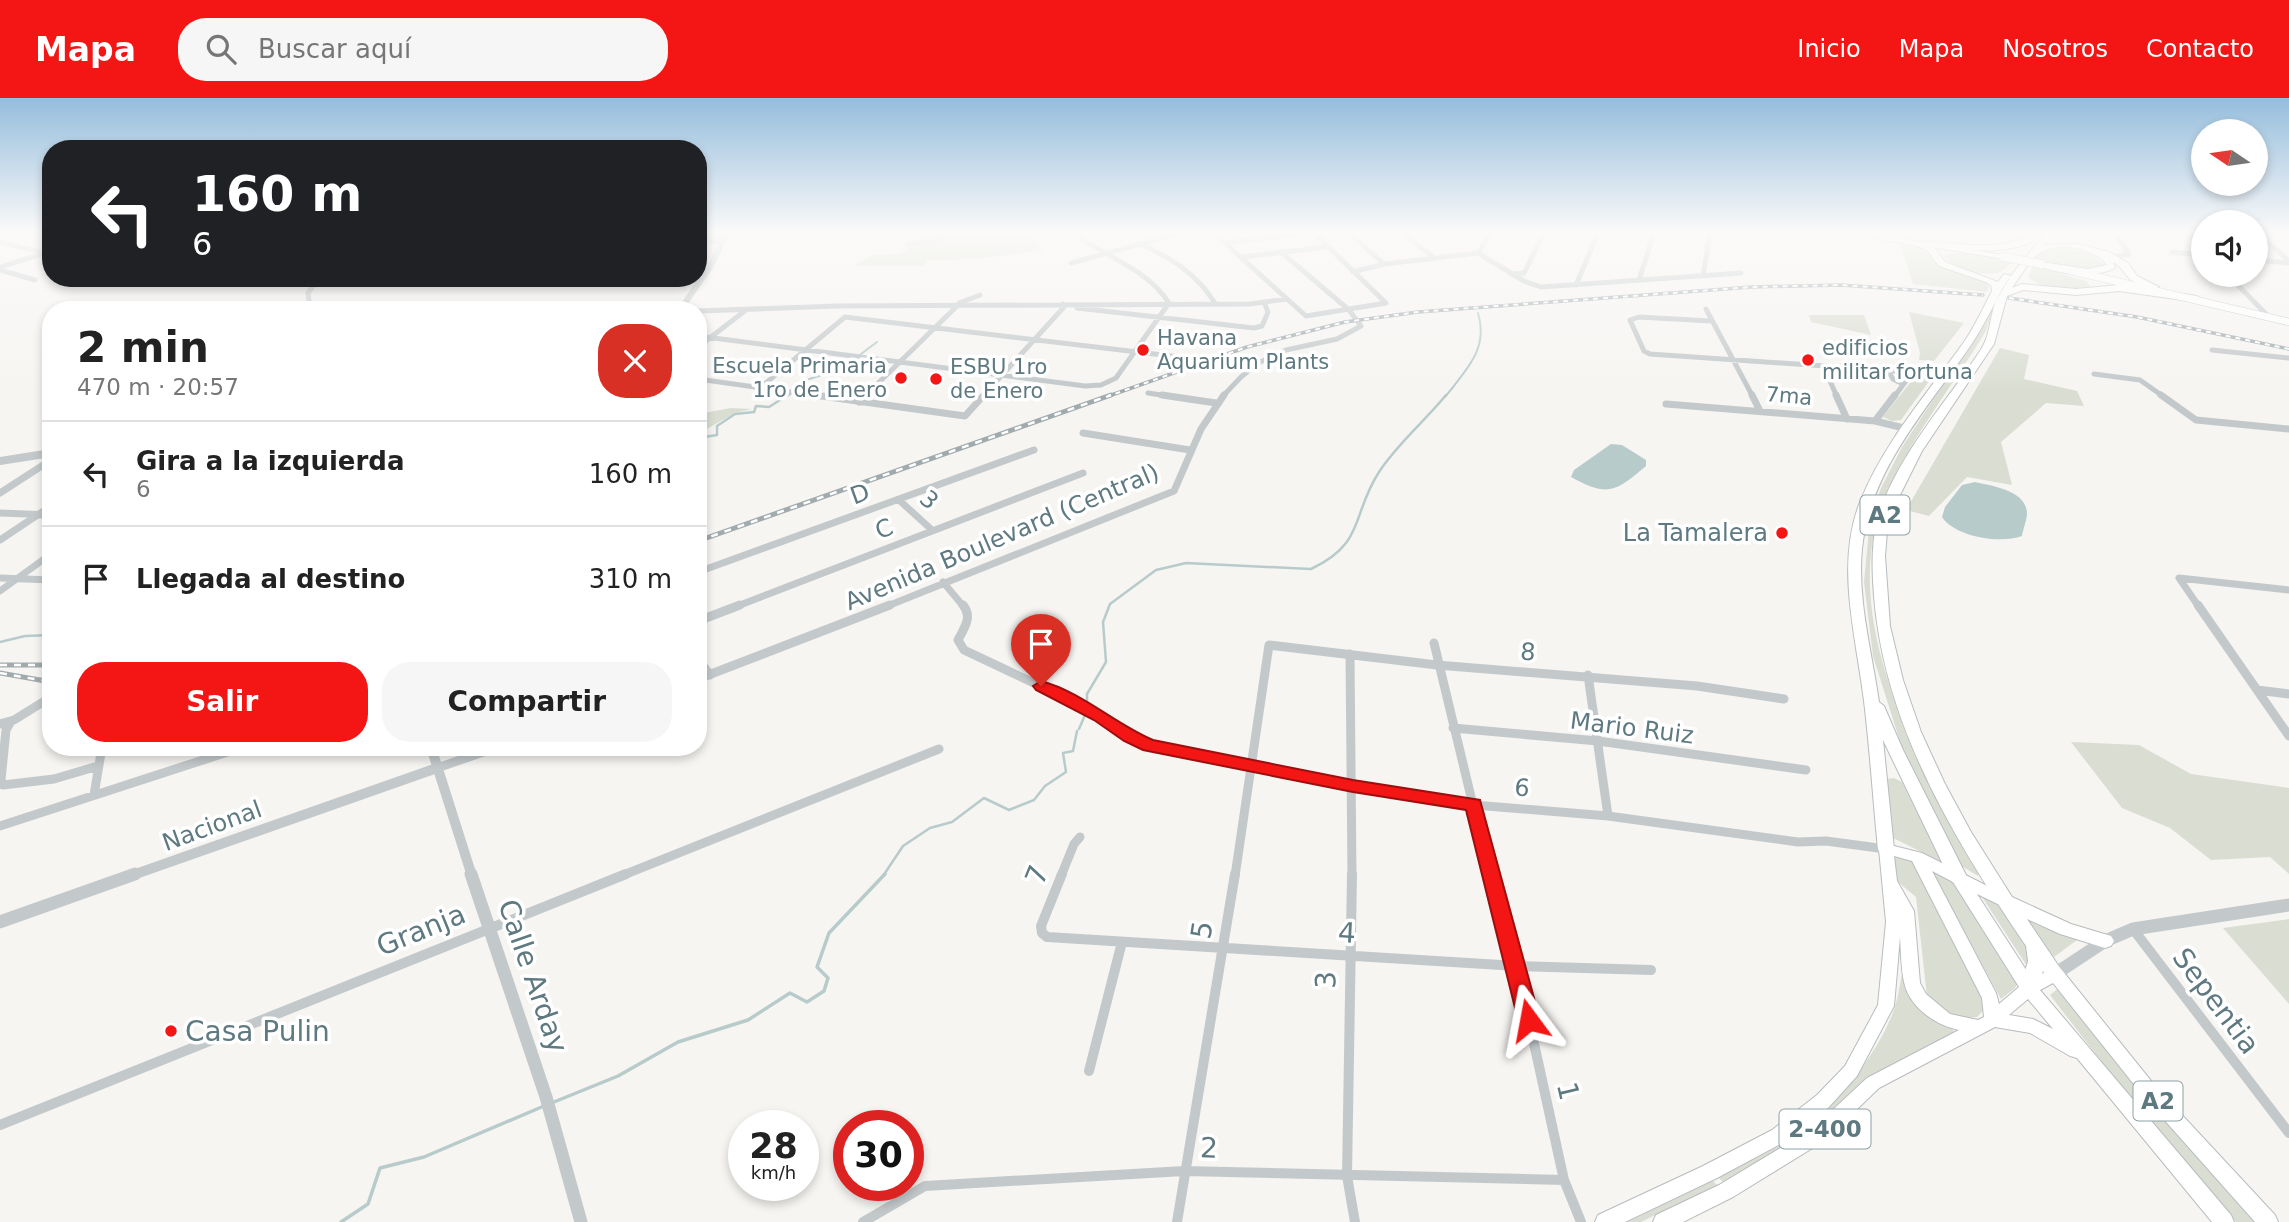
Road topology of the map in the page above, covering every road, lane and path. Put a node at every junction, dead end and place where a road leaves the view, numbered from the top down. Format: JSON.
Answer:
{"nodes":[{"id":1,"x":1157,"y":285,"type":"edge"},
{"id":2,"x":1203,"y":285,"type":"edge"},
{"id":3,"x":1272,"y":285,"type":"edge"},
{"id":4,"x":1320,"y":285,"type":"edge"},
{"id":5,"x":1367,"y":285,"type":"edge"},
{"id":6,"x":1532,"y":285,"type":"edge"},
{"id":7,"x":1557,"y":285,"type":"edge"},
{"id":8,"x":1996,"y":285,"type":"edge"},
{"id":9,"x":2004,"y":285,"type":"edge"},
{"id":10,"x":2007,"y":285,"type":"edge"},
{"id":11,"x":2042,"y":285,"type":"edge"},
{"id":12,"x":2093,"y":285,"type":"edge"},
{"id":13,"x":2135,"y":285,"type":"edge"},
{"id":14,"x":2156,"y":285,"type":"edge"},
{"id":15,"x":312,"y":287,"type":"edge"},
{"id":16,"x":2240,"y":287,"type":"edge"},
{"id":17,"x":2000,"y":292,"type":"junction"},
{"id":18,"x":980,"y":295,"type":"dead end"},
{"id":19,"x":1287,"y":299,"type":"junction"},
{"id":20,"x":2197,"y":299,"type":"junction"},
{"id":21,"x":309,"y":301,"type":"dead end"},
{"id":22,"x":1264,"y":302,"type":"junction"},
{"id":23,"x":1169,"y":303,"type":"junction"},
{"id":24,"x":1214,"y":303,"type":"junction"},
{"id":25,"x":953,"y":306,"type":"junction"},
{"id":26,"x":1063,"y":306,"type":"junction"},
{"id":27,"x":1706,"y":309,"type":"dead end"},
{"id":28,"x":746,"y":310,"type":"junction"},
{"id":29,"x":1349,"y":310,"type":"junction"},
{"id":30,"x":707,"y":311,"type":"edge"},
{"id":31,"x":2269,"y":317,"type":"junction"},
{"id":32,"x":1159,"y":318,"type":"junction"},
{"id":33,"x":1712,"y":321,"type":"junction"},
{"id":34,"x":2289,"y":322,"type":"edge"},
{"id":35,"x":937,"y":328,"type":"junction"},
{"id":36,"x":707,"y":336,"type":"edge"},
{"id":37,"x":711,"y":337,"type":"junction"},
{"id":38,"x":707,"y":340,"type":"edge"},
{"id":39,"x":1035,"y":340,"type":"junction"},
{"id":40,"x":805,"y":350,"type":"junction"},
{"id":41,"x":2212,"y":350,"type":"dead end"},
{"id":42,"x":1136,"y":352,"type":"junction"},
{"id":43,"x":1188,"y":358,"type":"dead end"},
{"id":44,"x":2289,"y":358,"type":"edge"},
{"id":45,"x":1732,"y":360,"type":"junction"},
{"id":46,"x":900,"y":362,"type":"junction"},
{"id":47,"x":1824,"y":367,"type":"junction"},
{"id":48,"x":1888,"y":371,"type":"junction"},
{"id":49,"x":1948,"y":371,"type":"junction"},
{"id":50,"x":1913,"y":372,"type":"junction"},
{"id":51,"x":2094,"y":374,"type":"dead end"},
{"id":52,"x":1003,"y":375,"type":"junction"},
{"id":53,"x":707,"y":380,"type":"edge"},
{"id":54,"x":1903,"y":384,"type":"junction"},
{"id":55,"x":760,"y":388,"type":"junction"},
{"id":56,"x":1148,"y":393,"type":"dead end"},
{"id":57,"x":859,"y":402,"type":"junction"},
{"id":58,"x":1216,"y":403,"type":"junction"},
{"id":59,"x":1666,"y":404,"type":"dead end"},
{"id":60,"x":1760,"y":411,"type":"junction"},
{"id":61,"x":1847,"y":419,"type":"junction"},
{"id":62,"x":1875,"y":421,"type":"junction"},
{"id":63,"x":1908,"y":429,"type":"junction"},
{"id":64,"x":2289,"y":429,"type":"edge"},
{"id":65,"x":1083,"y":433,"type":"dead end"},
{"id":66,"x":1034,"y":450,"type":"dead end"},
{"id":67,"x":1190,"y":450,"type":"junction"},
{"id":68,"x":42,"y":454,"type":"edge"},
{"id":69,"x":0,"y":461,"type":"edge"},
{"id":70,"x":42,"y":466,"type":"edge"},
{"id":71,"x":1083,"y":473,"type":"dead end"},
{"id":72,"x":0,"y":493,"type":"edge"},
{"id":73,"x":899,"y":500,"type":"junction"},
{"id":74,"x":42,"y":512,"type":"edge"},
{"id":75,"x":0,"y":513,"type":"edge"},
{"id":76,"x":38,"y":514,"type":"junction"},
{"id":77,"x":42,"y":514,"type":"edge"},
{"id":78,"x":932,"y":530,"type":"junction"},
{"id":79,"x":0,"y":540,"type":"edge"},
{"id":80,"x":42,"y":561,"type":"edge"},
{"id":81,"x":707,"y":569,"type":"edge"},
{"id":82,"x":0,"y":578,"type":"edge"},
{"id":83,"x":17,"y":579,"type":"junction"},
{"id":84,"x":42,"y":580,"type":"edge"},
{"id":85,"x":943,"y":582,"type":"junction"},
{"id":86,"x":2289,"y":590,"type":"edge"},
{"id":87,"x":0,"y":591,"type":"edge"},
{"id":88,"x":707,"y":618,"type":"edge"},
{"id":89,"x":1434,"y":643,"type":"dead end"},
{"id":90,"x":1269,"y":645,"type":"joint"},
{"id":91,"x":1350,"y":654,"type":"junction"},
{"id":92,"x":1437,"y":665,"type":"junction"},
{"id":93,"x":707,"y":671,"type":"edge"},
{"id":94,"x":710,"y":675,"type":"junction"},
{"id":95,"x":1588,"y":675,"type":"junction"},
{"id":96,"x":707,"y":676,"type":"edge"},
{"id":97,"x":1870,"y":688,"type":"junction"},
{"id":98,"x":2257,"y":690,"type":"junction"},
{"id":99,"x":2289,"y":694,"type":"edge"},
{"id":100,"x":1784,"y":699,"type":"dead end"},
{"id":101,"x":42,"y":701,"type":"edge"},
{"id":102,"x":5,"y":724,"type":"edge"},
{"id":103,"x":1453,"y":728,"type":"junction"},
{"id":104,"x":2289,"y":736,"type":"edge"},
{"id":105,"x":1598,"y":741,"type":"junction"},
{"id":106,"x":939,"y":749,"type":"dead end"},
{"id":107,"x":101,"y":756,"type":"edge"},
{"id":108,"x":215,"y":756,"type":"edge"},
{"id":109,"x":434,"y":756,"type":"edge"},
{"id":110,"x":472,"y":756,"type":"edge"},
{"id":111,"x":99,"y":766,"type":"junction"},
{"id":112,"x":1253,"y":766,"type":"junction"},
{"id":113,"x":437,"y":768,"type":"junction"},
{"id":114,"x":1806,"y":770,"type":"dead end"},
{"id":115,"x":1353,"y":786,"type":"junction"},
{"id":116,"x":94,"y":795,"type":"junction"},
{"id":117,"x":1474,"y":805,"type":"junction"},
{"id":118,"x":1608,"y":816,"type":"junction"},
{"id":119,"x":0,"y":826,"type":"edge"},
{"id":120,"x":1080,"y":837,"type":"dead end"},
{"id":121,"x":1886,"y":849,"type":"junction"},
{"id":122,"x":1917,"y":857,"type":"junction"},
{"id":123,"x":1958,"y":877,"type":"junction"},
{"id":124,"x":1890,"y":882,"type":"junction"},
{"id":125,"x":2007,"y":902,"type":"junction"},
{"id":126,"x":2289,"y":905,"type":"edge"},
{"id":127,"x":0,"y":922,"type":"edge"},
{"id":128,"x":488,"y":927,"type":"junction"},
{"id":129,"x":2133,"y":929,"type":"junction"},
{"id":130,"x":1042,"y":933,"type":"joint"},
{"id":131,"x":2027,"y":933,"type":"junction"},
{"id":132,"x":2105,"y":941,"type":"junction"},
{"id":133,"x":1122,"y":942,"type":"junction"},
{"id":134,"x":1222,"y":949,"type":"junction"},
{"id":135,"x":1349,"y":956,"type":"junction"},
{"id":136,"x":1517,"y":966,"type":"junction"},
{"id":137,"x":1651,"y":970,"type":"dead end"},
{"id":138,"x":2055,"y":974,"type":"junction"},
{"id":139,"x":2029,"y":988,"type":"junction"},
{"id":140,"x":1987,"y":1023,"type":"junction"},
{"id":141,"x":2089,"y":1060,"type":"junction"},
{"id":142,"x":1089,"y":1071,"type":"dead end"},
{"id":143,"x":0,"y":1125,"type":"edge"},
{"id":144,"x":2289,"y":1133,"type":"edge"},
{"id":145,"x":1184,"y":1171,"type":"junction"},
{"id":146,"x":1347,"y":1176,"type":"junction"},
{"id":147,"x":1564,"y":1180,"type":"junction"},
{"id":148,"x":581,"y":1222,"type":"edge"},
{"id":149,"x":863,"y":1222,"type":"edge"},
{"id":150,"x":1177,"y":1222,"type":"edge"},
{"id":151,"x":1354,"y":1222,"type":"edge"},
{"id":152,"x":1581,"y":1222,"type":"edge"},
{"id":153,"x":1605,"y":1222,"type":"edge"},
{"id":154,"x":1662,"y":1222,"type":"edge"},
{"id":155,"x":2224,"y":1222,"type":"edge"},
{"id":156,"x":2268,"y":1222,"type":"edge"}],
"edges":[{"from":1,"to":23,"type":"street"},
{"from":2,"to":24,"type":"street"},
{"from":3,"to":19,"type":"street"},
{"from":4,"to":29,"type":"street"},
{"from":5,"to":29,"type":"street"},
{"from":6,"to":7,"type":"street"},
{"from":8,"to":17,"type":"highway"},
{"from":9,"to":17,"type":"highway","number":"A2"},
{"from":10,"to":17,"type":"highway","number":"A2"},
{"from":11,"to":12,"type":"highway"},
{"from":13,"to":20,"type":"main road"},
{"from":14,"to":20,"type":"highway"},
{"from":15,"to":21,"type":"street"},
{"from":16,"to":31,"type":"street"},
{"from":17,"to":20,"type":"highway"},
{"from":17,"to":49,"type":"highway","number":"A2"},
{"from":17,"to":125,"type":"highway","number":"A2"},
{"from":18,"to":25,"type":"street"},
{"from":19,"to":22,"type":"street"},
{"from":19,"to":29,"type":"street"},
{"from":20,"to":31,"type":"main road"},
{"from":22,"to":24,"type":"street"},
{"from":22,"to":32,"type":"street"},
{"from":23,"to":24,"type":"street"},
{"from":23,"to":26,"type":"street"},
{"from":23,"to":32,"type":"street"},
{"from":25,"to":26,"type":"street"},
{"from":25,"to":28,"type":"street"},
{"from":25,"to":35,"type":"street"},
{"from":26,"to":32,"type":"street"},
{"from":26,"to":39,"type":"street"},
{"from":27,"to":33,"type":"street"},
{"from":28,"to":30,"type":"street"},
{"from":28,"to":37,"type":"street"},
{"from":29,"to":58,"type":"street","name":"Avenida Boulevard (Central)"},
{"from":31,"to":34,"type":"main road"},
{"from":32,"to":42,"type":"street"},
{"from":33,"to":45,"type":"street"},
{"from":33,"to":45,"type":"street"},
{"from":35,"to":39,"type":"street"},
{"from":35,"to":40,"type":"street"},
{"from":35,"to":46,"type":"street"},
{"from":36,"to":37,"type":"street"},
{"from":37,"to":38,"type":"street"},
{"from":37,"to":40,"type":"street"},
{"from":39,"to":42,"type":"street"},
{"from":39,"to":52,"type":"street"},
{"from":40,"to":46,"type":"street"},
{"from":40,"to":55,"type":"street"},
{"from":41,"to":44,"type":"street"},
{"from":42,"to":43,"type":"street"},
{"from":42,"to":52,"type":"street"},
{"from":45,"to":47,"type":"street"},
{"from":45,"to":60,"type":"street"},
{"from":46,"to":52,"type":"street"},
{"from":46,"to":57,"type":"street"},
{"from":47,"to":48,"type":"street"},
{"from":47,"to":61,"type":"street"},
{"from":48,"to":50,"type":"street"},
{"from":48,"to":54,"type":"street"},
{"from":49,"to":50,"type":"street"},
{"from":49,"to":63,"type":"highway","number":"A2"},
{"from":50,"to":54,"type":"street"},
{"from":51,"to":64,"type":"street"},
{"from":52,"to":57,"type":"street"},
{"from":53,"to":55,"type":"street"},
{"from":54,"to":62,"type":"street"},
{"from":55,"to":57,"type":"street"},
{"from":56,"to":58,"type":"street"},
{"from":58,"to":67,"type":"street","name":"Avenida Boulevard (Central)"},
{"from":59,"to":60,"type":"street","name":"7ma"},
{"from":60,"to":61,"type":"street","name":"7ma"},
{"from":61,"to":62,"type":"street","name":"7ma"},
{"from":62,"to":63,"type":"street","name":"7ma"},
{"from":63,"to":97,"type":"highway","number":"A2"},
{"from":65,"to":67,"type":"street"},
{"from":66,"to":73,"type":"street","name":"D"},
{"from":67,"to":85,"type":"street","name":"Avenida Boulevard (Central)"},
{"from":68,"to":69,"type":"street"},
{"from":70,"to":72,"type":"street"},
{"from":71,"to":78,"type":"street","name":"C"},
{"from":73,"to":78,"type":"street","name":"3"},
{"from":73,"to":81,"type":"street","name":"D"},
{"from":74,"to":76,"type":"street"},
{"from":75,"to":76,"type":"street"},
{"from":76,"to":77,"type":"street"},
{"from":76,"to":79,"type":"street"},
{"from":78,"to":88,"type":"street","name":"C"},
{"from":80,"to":83,"type":"street"},
{"from":82,"to":83,"type":"street"},
{"from":83,"to":84,"type":"street"},
{"from":83,"to":87,"type":"street"},
{"from":85,"to":94,"type":"street","name":"Avenida Boulevard (Central)"},
{"from":85,"to":112,"type":"street","name":"6"},
{"from":86,"to":98,"type":"street"},
{"from":89,"to":92,"type":"street","name":"1"},
{"from":90,"to":91,"type":"street","name":"8"},
{"from":90,"to":112,"type":"street","name":"5"},
{"from":91,"to":92,"type":"street","name":"8"},
{"from":91,"to":115,"type":"street","name":"3"},
{"from":92,"to":95,"type":"street","name":"8"},
{"from":92,"to":103,"type":"street","name":"1"},
{"from":93,"to":94,"type":"street"},
{"from":94,"to":96,"type":"street","name":"Avenida Boulevard (Central)"},
{"from":95,"to":100,"type":"street","name":"8"},
{"from":95,"to":105,"type":"street"},
{"from":97,"to":121,"type":"highway","number":"2-400"},
{"from":97,"to":123,"type":"highway","number":"A2"},
{"from":98,"to":99,"type":"street"},
{"from":98,"to":104,"type":"street"},
{"from":101,"to":102,"type":"street"},
{"from":102,"to":111,"type":"street"},
{"from":103,"to":105,"type":"street","name":"Mario Ruiz"},
{"from":103,"to":117,"type":"street","name":"1"},
{"from":105,"to":114,"type":"street","name":"Mario Ruiz"},
{"from":105,"to":118,"type":"street"},
{"from":106,"to":128,"type":"street","name":"Granja"},
{"from":107,"to":111,"type":"street"},
{"from":108,"to":116,"type":"street"},
{"from":109,"to":113,"type":"street","name":"Calle Arday"},
{"from":110,"to":113,"type":"street"},
{"from":111,"to":116,"type":"street"},
{"from":112,"to":115,"type":"street","name":"6"},
{"from":112,"to":134,"type":"street","name":"5"},
{"from":113,"to":127,"type":"street","name":"Nacional"},
{"from":113,"to":128,"type":"street","name":"Calle Arday"},
{"from":115,"to":117,"type":"street","name":"6"},
{"from":115,"to":135,"type":"street","name":"3"},
{"from":116,"to":119,"type":"street"},
{"from":117,"to":118,"type":"street","name":"6"},
{"from":117,"to":136,"type":"street","name":"1"},
{"from":118,"to":121,"type":"street","name":"6"},
{"from":120,"to":130,"type":"street","name":"7"},
{"from":121,"to":122,"type":"main road"},
{"from":121,"to":124,"type":"main road","number":"2-400"},
{"from":122,"to":123,"type":"main road"},
{"from":122,"to":140,"type":"main road"},
{"from":123,"to":125,"type":"main road"},
{"from":123,"to":139,"type":"main road","number":"A2"},
{"from":124,"to":140,"type":"main road"},
{"from":124,"to":153,"type":"main road","number":"2-400"},
{"from":125,"to":131,"type":"highway","number":"A2"},
{"from":125,"to":132,"type":"highway"},
{"from":126,"to":129,"type":"street"},
{"from":128,"to":143,"type":"street","name":"Granja"},
{"from":128,"to":148,"type":"street","name":"Calle Arday"},
{"from":129,"to":132,"type":"street"},
{"from":129,"to":144,"type":"street","name":"Sepentia"},
{"from":130,"to":133,"type":"street","name":"4"},
{"from":131,"to":138,"type":"highway","number":"A2"},
{"from":131,"to":139,"type":"highway"},
{"from":132,"to":138,"type":"street"},
{"from":133,"to":134,"type":"street","name":"4"},
{"from":133,"to":142,"type":"street"},
{"from":134,"to":135,"type":"street","name":"4"},
{"from":134,"to":145,"type":"street","name":"5"},
{"from":135,"to":136,"type":"street","name":"4"},
{"from":135,"to":146,"type":"street","name":"3"},
{"from":136,"to":137,"type":"street","name":"4"},
{"from":136,"to":147,"type":"street","name":"1"},
{"from":138,"to":139,"type":"main road"},
{"from":138,"to":156,"type":"main road","number":"A2"},
{"from":139,"to":140,"type":"main road","number":"2-400"},
{"from":139,"to":141,"type":"main road","number":"A2"},
{"from":140,"to":141,"type":"main road"},
{"from":140,"to":154,"type":"main road","number":"2-400"},
{"from":141,"to":155,"type":"main road","number":"A2"},
{"from":145,"to":146,"type":"street","name":"2"},
{"from":145,"to":149,"type":"street","name":"2"},
{"from":145,"to":150,"type":"street","name":"5"},
{"from":146,"to":147,"type":"street","name":"2"},
{"from":146,"to":151,"type":"street","name":"3"},
{"from":147,"to":152,"type":"street","name":"1"}]}
